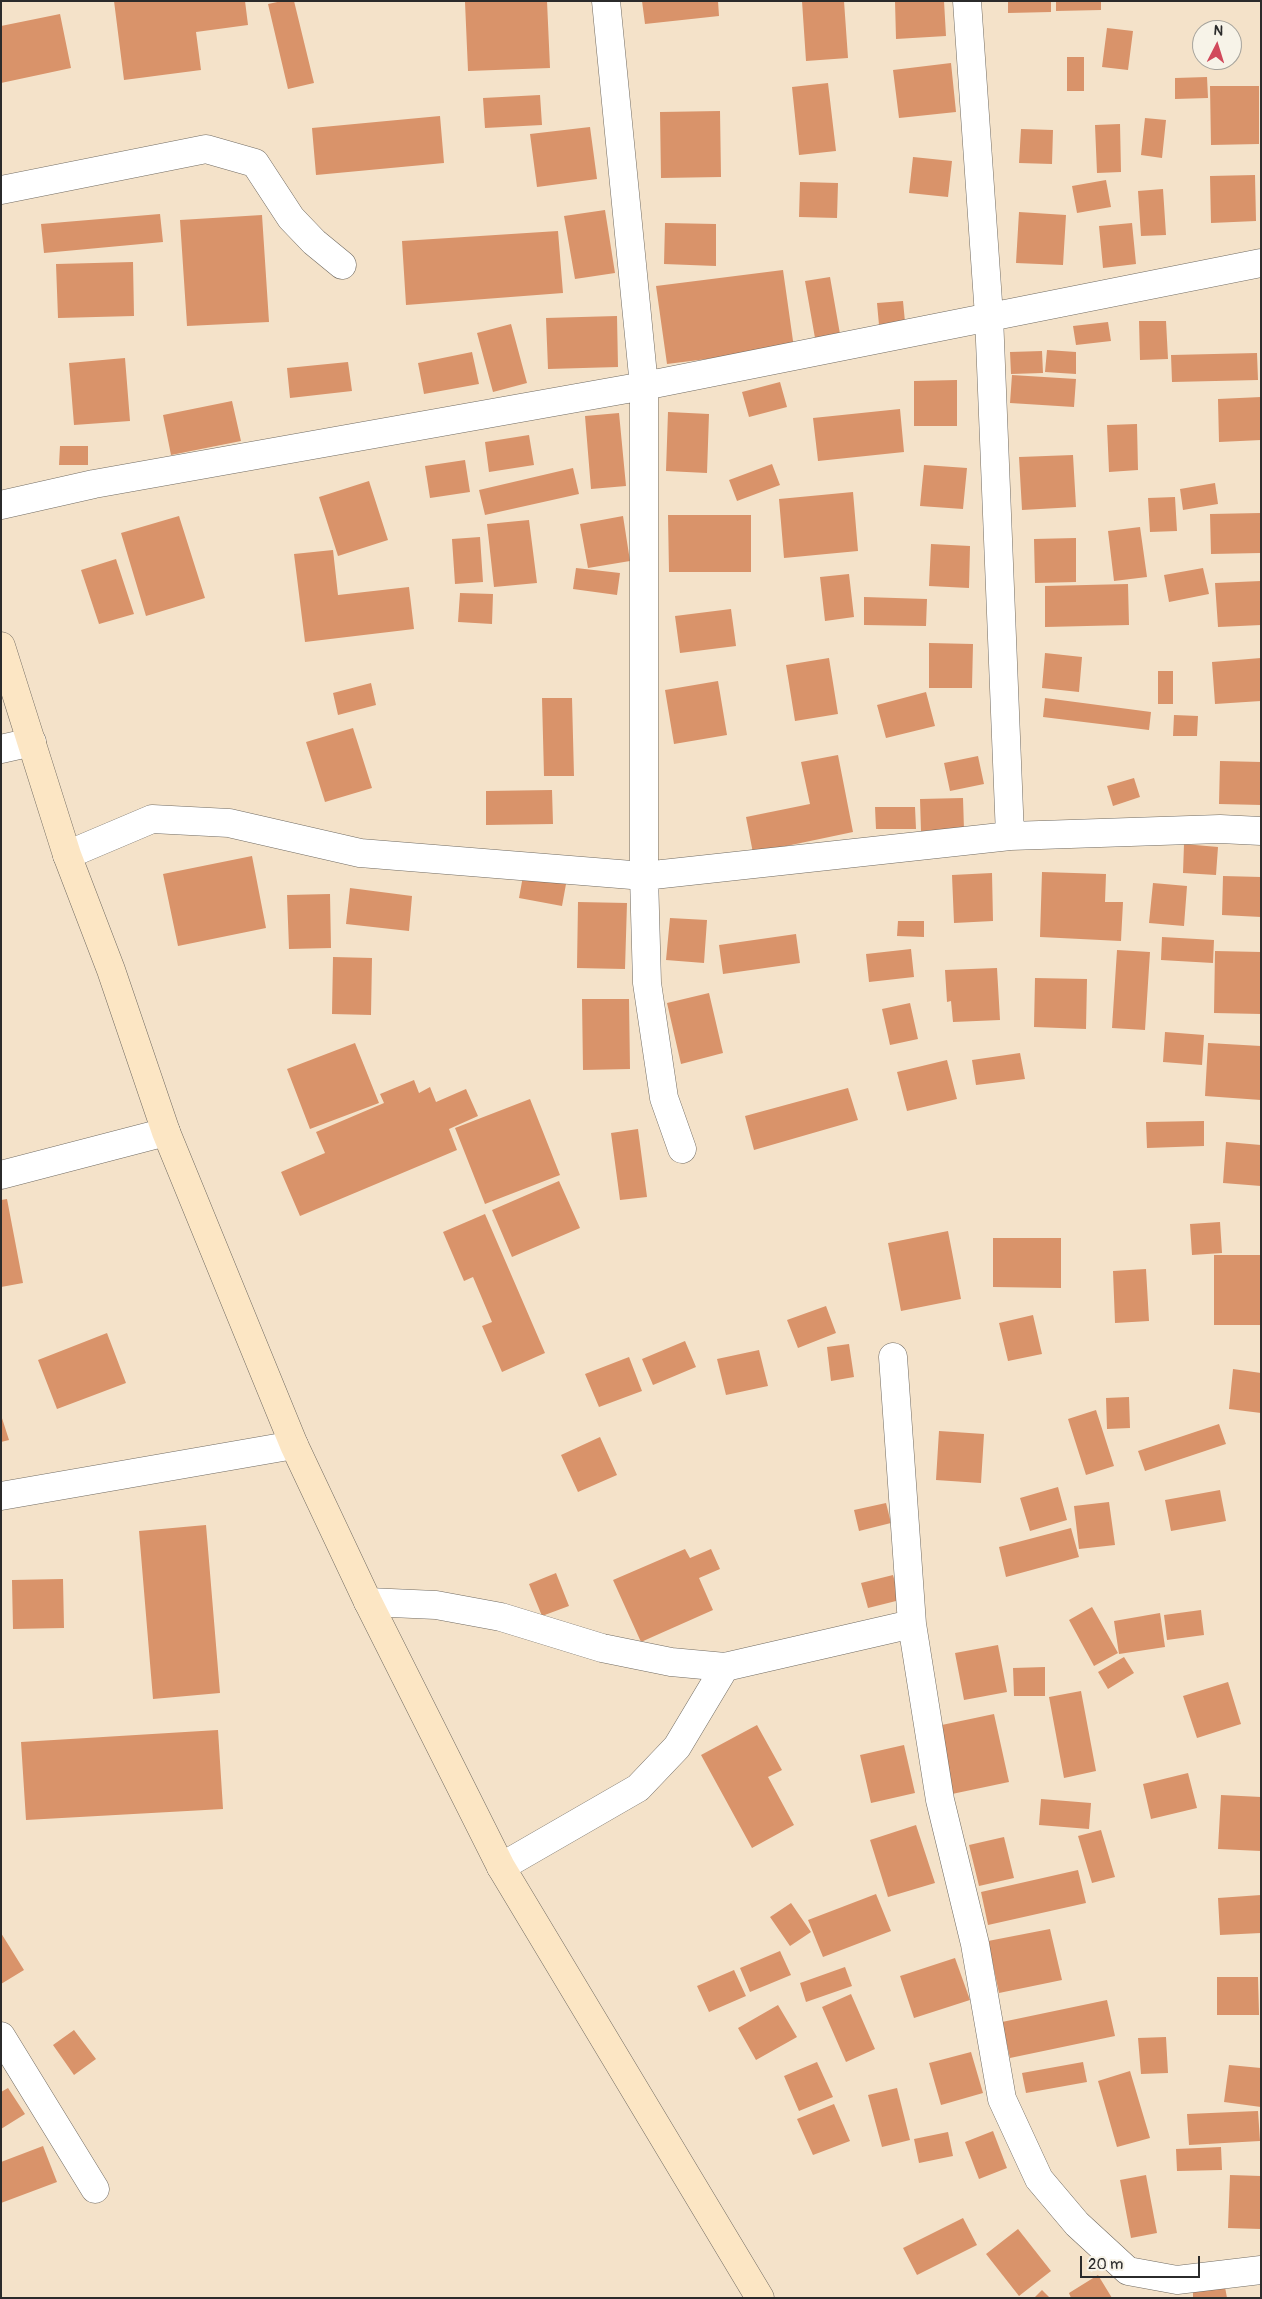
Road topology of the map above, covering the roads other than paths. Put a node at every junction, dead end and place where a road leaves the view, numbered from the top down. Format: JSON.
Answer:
{"nodes":[{"id":1,"x":606,"y":1,"type":"edge"},
{"id":2,"x":967,"y":1,"type":"edge"},
{"id":3,"x":1,"y":190,"type":"edge"},
{"id":4,"x":1261,"y":263,"type":"edge"},
{"id":5,"x":342,"y":265,"type":"dead end"},
{"id":6,"x":989,"y":316,"type":"junction"},
{"id":7,"x":644,"y":386,"type":"junction"},
{"id":8,"x":1,"y":505,"type":"edge"},
{"id":9,"x":1,"y":646,"type":"edge"},
{"id":10,"x":32,"y":742,"type":"junction"},
{"id":11,"x":1,"y":749,"type":"edge"},
{"id":12,"x":1261,"y":832,"type":"edge"},
{"id":13,"x":1010,"y":836,"type":"junction"},
{"id":14,"x":67,"y":855,"type":"junction"},
{"id":15,"x":644,"y":876,"type":"junction"},
{"id":16,"x":166,"y":1132,"type":"junction"},
{"id":17,"x":682,"y":1149,"type":"dead end"},
{"id":18,"x":1,"y":1175,"type":"edge"},
{"id":19,"x":893,"y":1357,"type":"dead end"},
{"id":20,"x":294,"y":1444,"type":"junction"},
{"id":21,"x":1,"y":1496,"type":"edge"},
{"id":22,"x":368,"y":1602,"type":"junction"},
{"id":23,"x":912,"y":1624,"type":"junction"},
{"id":24,"x":725,"y":1667,"type":"junction"},
{"id":25,"x":501,"y":1868,"type":"junction"},
{"id":26,"x":1,"y":2036,"type":"edge"},
{"id":27,"x":95,"y":2189,"type":"dead end"},
{"id":28,"x":1261,"y":2270,"type":"edge"},
{"id":29,"x":760,"y":2298,"type":"edge"}],
"edges":[{"from":1,"to":7,"type":"street"},
{"from":2,"to":6,"type":"street"},
{"from":3,"to":5,"type":"street"},
{"from":4,"to":6,"type":"street"},
{"from":6,"to":7,"type":"street"},
{"from":6,"to":13,"type":"street"},
{"from":7,"to":8,"type":"street"},
{"from":7,"to":15,"type":"street"},
{"from":9,"to":10,"type":"main road"},
{"from":10,"to":11,"type":"street"},
{"from":10,"to":14,"type":"main road"},
{"from":12,"to":13,"type":"street"},
{"from":13,"to":15,"type":"street"},
{"from":14,"to":15,"type":"street"},
{"from":14,"to":16,"type":"main road"},
{"from":15,"to":17,"type":"street"},
{"from":16,"to":18,"type":"street"},
{"from":16,"to":20,"type":"main road"},
{"from":19,"to":23,"type":"street"},
{"from":20,"to":21,"type":"street"},
{"from":20,"to":22,"type":"main road"},
{"from":22,"to":24,"type":"street"},
{"from":22,"to":25,"type":"main road"},
{"from":23,"to":24,"type":"street"},
{"from":23,"to":28,"type":"street"},
{"from":24,"to":25,"type":"street"},
{"from":25,"to":29,"type":"main road"},
{"from":26,"to":27,"type":"street"}]}
